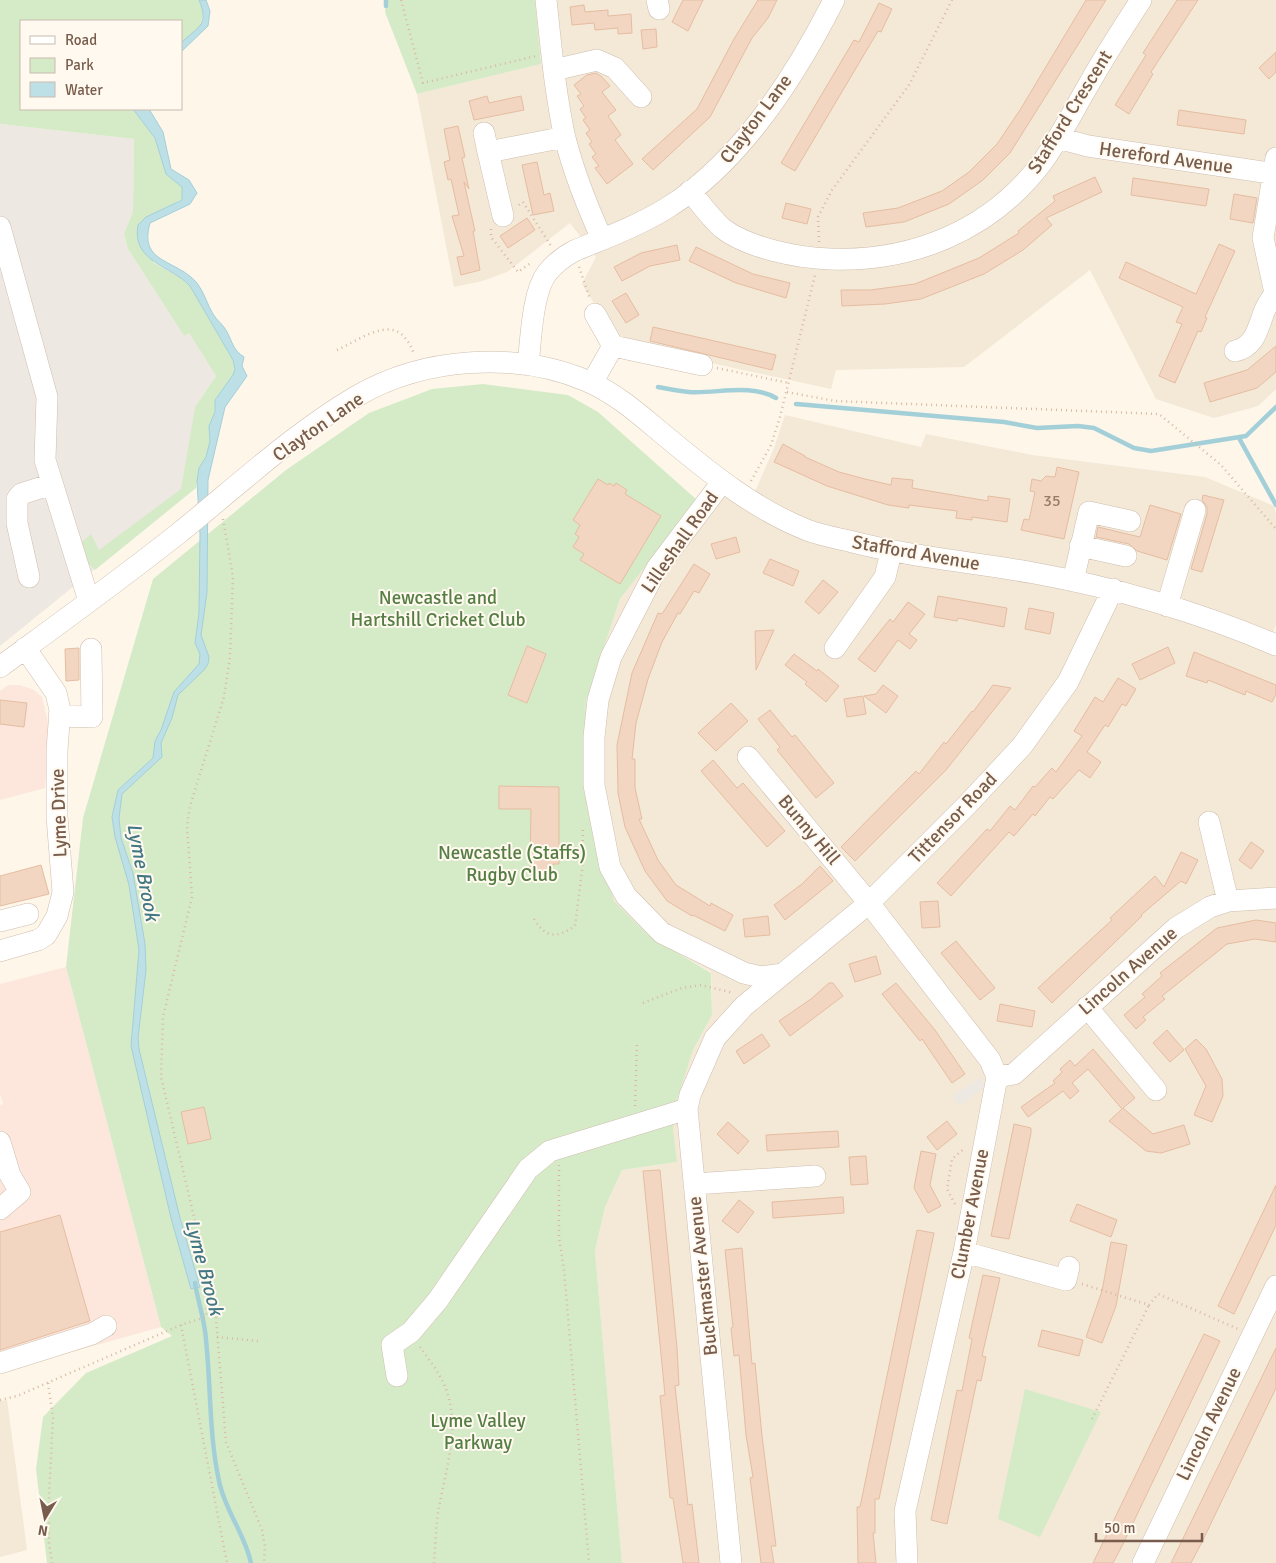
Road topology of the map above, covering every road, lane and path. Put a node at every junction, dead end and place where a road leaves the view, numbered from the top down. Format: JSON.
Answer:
{"nodes":[{"id":1,"x":401,"y":0,"type":"edge"},
{"id":2,"x":546,"y":0,"type":"edge"},
{"id":3,"x":834,"y":0,"type":"edge"},
{"id":4,"x":952,"y":0,"type":"edge"},
{"id":5,"x":1141,"y":0,"type":"edge"},
{"id":6,"x":553,"y":61,"type":"junction"},
{"id":7,"x":641,"y":96,"type":"dead end"},
{"id":8,"x":565,"y":137,"type":"junction"},
{"id":9,"x":1058,"y":138,"type":"junction"},
{"id":10,"x":1275,"y":168,"type":"edge"},
{"id":11,"x":690,"y":190,"type":"junction"},
{"id":12,"x":503,"y":216,"type":"junction"},
{"id":13,"x":0,"y":227,"type":"edge"},
{"id":14,"x":602,"y":239,"type":"junction"},
{"id":15,"x":557,"y":256,"type":"junction"},
{"id":16,"x":818,"y":259,"type":"junction"},
{"id":17,"x":595,"y":314,"type":"joint"},
{"id":18,"x":613,"y":346,"type":"junction"},
{"id":19,"x":337,"y":350,"type":"dead end"},
{"id":20,"x":1235,"y":351,"type":"dead end"},
{"id":21,"x":528,"y":364,"type":"junction"},
{"id":22,"x":702,"y":365,"type":"joint"},
{"id":23,"x":418,"y":373,"type":"junction"},
{"id":24,"x":592,"y":383,"type":"junction"},
{"id":25,"x":789,"y":383,"type":"junction"},
{"id":26,"x":787,"y":392,"type":"junction"},
{"id":27,"x":722,"y":482,"type":"junction"},
{"id":28,"x":52,"y":484,"type":"junction"},
{"id":29,"x":743,"y":496,"type":"junction"},
{"id":30,"x":217,"y":503,"type":"junction"},
{"id":31,"x":1195,"y":510,"type":"dead end"},
{"id":32,"x":1130,"y":521,"type":"dead end"},
{"id":33,"x":1276,"y":529,"type":"edge"},
{"id":34,"x":1080,"y":546,"type":"junction"},
{"id":35,"x":892,"y":552,"type":"junction"},
{"id":36,"x":1126,"y":556,"type":"dead end"},
{"id":37,"x":30,"y":577,"type":"dead end"},
{"id":38,"x":1073,"y":581,"type":"junction"},
{"id":39,"x":1113,"y":589,"type":"junction"},
{"id":40,"x":89,"y":602,"type":"junction"},
{"id":41,"x":1167,"y":606,"type":"junction"},
{"id":42,"x":1276,"y":645,"type":"edge"},
{"id":43,"x":25,"y":648,"type":"junction"},
{"id":44,"x":835,"y":648,"type":"dead end"},
{"id":45,"x":92,"y":649,"type":"dead end"},
{"id":46,"x":0,"y":667,"type":"edge"},
{"id":47,"x":60,"y":716,"type":"junction"},
{"id":48,"x":748,"y":757,"type":"dead end"},
{"id":49,"x":582,"y":820,"type":"dead end"},
{"id":50,"x":1209,"y":822,"type":"dead end"},
{"id":51,"x":1276,"y":898,"type":"edge"},
{"id":52,"x":1228,"y":900,"type":"junction"},
{"id":53,"x":869,"y":903,"type":"junction"},
{"id":54,"x":28,"y":914,"type":"dead end"},
{"id":55,"x":534,"y":919,"type":"dead end"},
{"id":56,"x":0,"y":921,"type":"edge"},
{"id":57,"x":0,"y":951,"type":"edge"},
{"id":58,"x":744,"y":973,"type":"junction"},
{"id":59,"x":782,"y":974,"type":"junction"},
{"id":60,"x":744,"y":1001,"type":"junction"},
{"id":61,"x":643,"y":1003,"type":"dead end"},
{"id":62,"x":1087,"y":1006,"type":"junction"},
{"id":63,"x":637,"y":1041,"type":"dead end"},
{"id":64,"x":998,"y":1077,"type":"junction"},
{"id":65,"x":1156,"y":1090,"type":"dead end"},
{"id":66,"x":687,"y":1109,"type":"junction"},
{"id":67,"x":634,"y":1125,"type":"junction"},
{"id":68,"x":0,"y":1142,"type":"edge"},
{"id":69,"x":559,"y":1148,"type":"junction"},
{"id":70,"x":815,"y":1176,"type":"dead end"},
{"id":71,"x":694,"y":1184,"type":"junction"},
{"id":72,"x":0,"y":1209,"type":"edge"},
{"id":73,"x":964,"y":1252,"type":"junction"},
{"id":74,"x":1068,"y":1273,"type":"joint"},
{"id":75,"x":1276,"y":1286,"type":"edge"},
{"id":76,"x":215,"y":1306,"type":"junction"},
{"id":77,"x":1150,"y":1306,"type":"junction"},
{"id":78,"x":181,"y":1325,"type":"junction"},
{"id":79,"x":106,"y":1326,"type":"dead end"},
{"id":80,"x":411,"y":1332,"type":"junction"},
{"id":81,"x":1252,"y":1335,"type":"junction"},
{"id":82,"x":217,"y":1337,"type":"junction"},
{"id":83,"x":258,"y":1342,"type":"dead end"},
{"id":84,"x":0,"y":1363,"type":"edge"},
{"id":85,"x":397,"y":1376,"type":"dead end"},
{"id":86,"x":48,"y":1383,"type":"junction"},
{"id":87,"x":0,"y":1400,"type":"edge"},
{"id":88,"x":1092,"y":1419,"type":"dead end"},
{"id":89,"x":52,"y":1563,"type":"edge"},
{"id":90,"x":228,"y":1563,"type":"edge"},
{"id":91,"x":264,"y":1563,"type":"edge"},
{"id":92,"x":434,"y":1563,"type":"edge"},
{"id":93,"x":589,"y":1563,"type":"edge"},
{"id":94,"x":731,"y":1563,"type":"edge"},
{"id":95,"x":907,"y":1563,"type":"edge"},
{"id":96,"x":1143,"y":1563,"type":"edge"}],
"edges":[{"from":1,"to":6,"type":"path"},
{"from":2,"to":6,"type":"street"},
{"from":3,"to":11,"type":"street","name":"Clayton Lane"},
{"from":4,"to":16,"type":"path"},
{"from":5,"to":9,"type":"street","name":"Stafford Crescent"},
{"from":6,"to":7,"type":"street"},
{"from":6,"to":8,"type":"street"},
{"from":8,"to":12,"type":"street"},
{"from":8,"to":14,"type":"street"},
{"from":9,"to":10,"type":"street","name":"Hereford Avenue"},
{"from":9,"to":16,"type":"street","name":"Stafford Crescent"},
{"from":10,"to":20,"type":"street"},
{"from":11,"to":14,"type":"street","name":"Clayton Lane"},
{"from":11,"to":16,"type":"street","name":"Stafford Crescent"},
{"from":12,"to":15,"type":"path"},
{"from":12,"to":15,"type":"path"},
{"from":13,"to":28,"type":"street"},
{"from":14,"to":15,"type":"street","name":"Clayton Lane"},
{"from":15,"to":17,"type":"path"},
{"from":15,"to":21,"type":"street","name":"Clayton Lane"},
{"from":16,"to":25,"type":"path"},
{"from":17,"to":18,"type":"street"},
{"from":18,"to":22,"type":"street"},
{"from":18,"to":24,"type":"street"},
{"from":19,"to":23,"type":"path"},
{"from":21,"to":23,"type":"street","name":"Clayton Lane"},
{"from":21,"to":24,"type":"street","name":"Stafford Avenue"},
{"from":22,"to":25,"type":"path"},
{"from":23,"to":30,"type":"street","name":"Clayton Lane"},
{"from":24,"to":27,"type":"street","name":"Stafford Avenue"},
{"from":25,"to":26,"type":"path"},
{"from":26,"to":29,"type":"path"},
{"from":26,"to":33,"type":"path"},
{"from":27,"to":29,"type":"street","name":"Stafford Avenue"},
{"from":27,"to":58,"type":"street","name":"Lilleshall Road"},
{"from":28,"to":37,"type":"street"},
{"from":28,"to":40,"type":"street"},
{"from":29,"to":35,"type":"street","name":"Stafford Avenue"},
{"from":30,"to":40,"type":"street","name":"Clayton Lane"},
{"from":30,"to":76,"type":"path"},
{"from":31,"to":41,"type":"street"},
{"from":32,"to":34,"type":"street"},
{"from":34,"to":36,"type":"street"},
{"from":34,"to":38,"type":"street"},
{"from":35,"to":38,"type":"street","name":"Stafford Avenue"},
{"from":35,"to":44,"type":"street"},
{"from":38,"to":39,"type":"street","name":"Stafford Avenue"},
{"from":39,"to":41,"type":"street","name":"Stafford Avenue"},
{"from":39,"to":53,"type":"street","name":"Tittensor Road"},
{"from":40,"to":43,"type":"street","name":"Clayton Lane"},
{"from":41,"to":42,"type":"street","name":"Stafford Avenue"},
{"from":43,"to":46,"type":"street","name":"Clayton Lane"},
{"from":43,"to":47,"type":"street","name":"Lyme Drive"},
{"from":45,"to":47,"type":"street"},
{"from":47,"to":57,"type":"street","name":"Lyme Drive"},
{"from":48,"to":53,"type":"street","name":"Bunny Hill"},
{"from":49,"to":55,"type":"path"},
{"from":50,"to":52,"type":"street"},
{"from":51,"to":52,"type":"street","name":"Lincoln Avenue"},
{"from":52,"to":62,"type":"street","name":"Lincoln Avenue"},
{"from":53,"to":59,"type":"street","name":"Tittensor Road"},
{"from":53,"to":64,"type":"street"},
{"from":54,"to":56,"type":"street"},
{"from":58,"to":59,"type":"street","name":"Lilleshall Road"},
{"from":58,"to":60,"type":"street"},
{"from":59,"to":60,"type":"street","name":"Tittensor Road"},
{"from":60,"to":61,"type":"path"},
{"from":60,"to":66,"type":"street","name":"Buckmaster Avenue"},
{"from":62,"to":64,"type":"street","name":"Lincoln Avenue"},
{"from":62,"to":65,"type":"street"},
{"from":63,"to":67,"type":"path"},
{"from":64,"to":73,"type":"street","name":"Clumber Avenue"},
{"from":66,"to":67,"type":"street"},
{"from":66,"to":71,"type":"street","name":"Buckmaster Avenue"},
{"from":67,"to":69,"type":"street"},
{"from":68,"to":72,"type":"street"},
{"from":69,"to":80,"type":"street"},
{"from":69,"to":93,"type":"path"},
{"from":70,"to":71,"type":"street"},
{"from":71,"to":94,"type":"street","name":"Buckmaster Avenue"},
{"from":73,"to":74,"type":"street"},
{"from":73,"to":95,"type":"street","name":"Clumber Avenue"},
{"from":74,"to":77,"type":"path"},
{"from":75,"to":81,"type":"street","name":"Lincoln Avenue"},
{"from":76,"to":78,"type":"path"},
{"from":76,"to":82,"type":"path"},
{"from":77,"to":81,"type":"path"},
{"from":77,"to":88,"type":"path"},
{"from":78,"to":86,"type":"path"},
{"from":78,"to":90,"type":"path"},
{"from":79,"to":84,"type":"street"},
{"from":80,"to":85,"type":"street"},
{"from":80,"to":92,"type":"path"},
{"from":81,"to":96,"type":"street","name":"Lincoln Avenue"},
{"from":82,"to":83,"type":"path"},
{"from":82,"to":91,"type":"path"},
{"from":86,"to":87,"type":"path"},
{"from":86,"to":89,"type":"path"}]}
